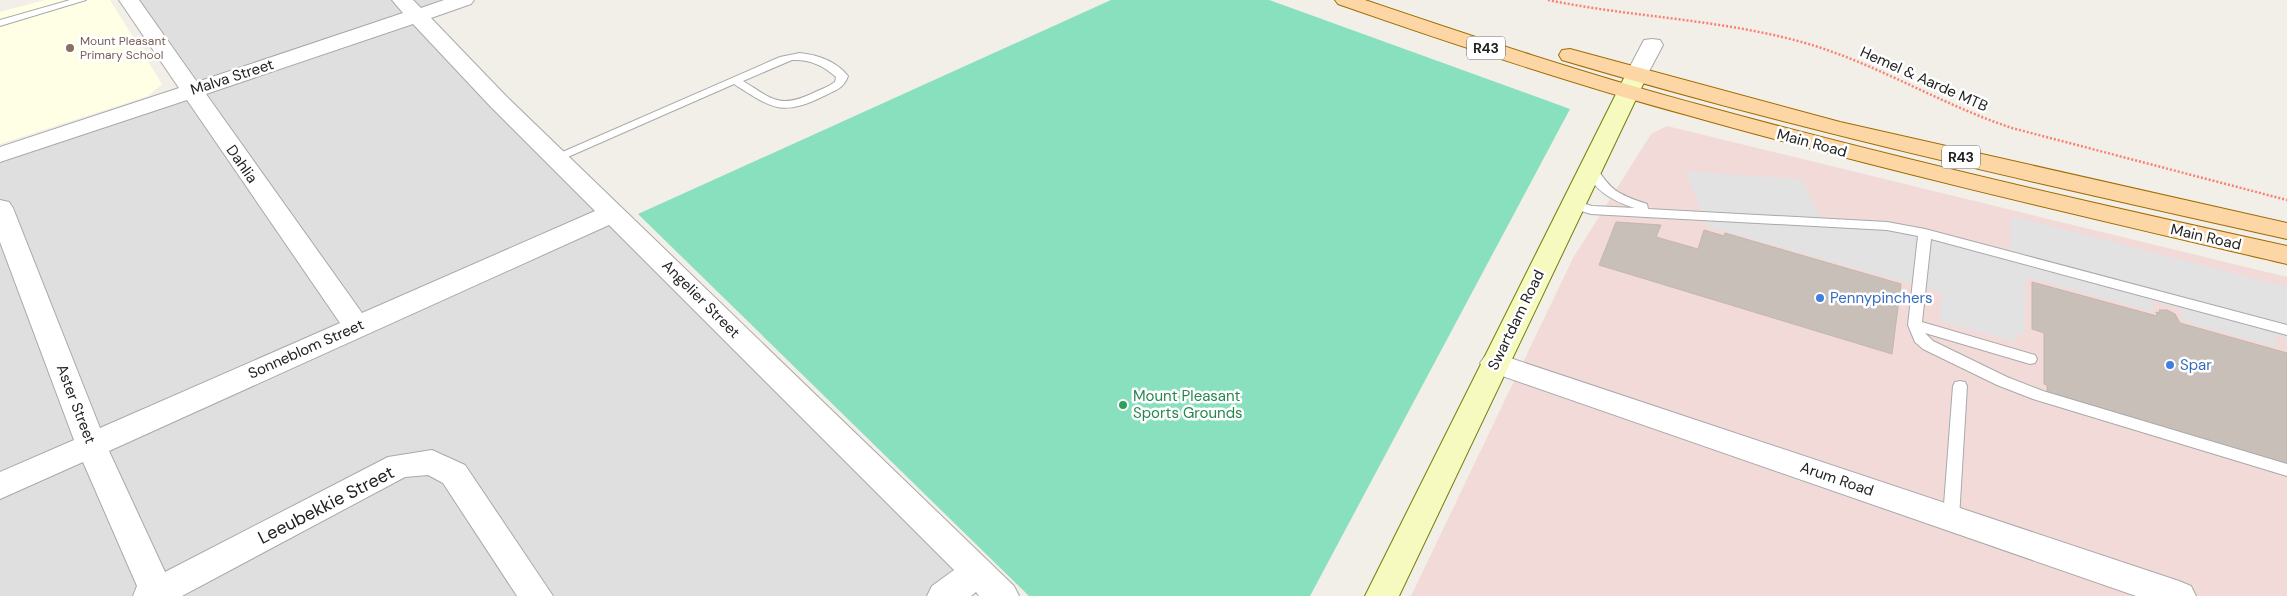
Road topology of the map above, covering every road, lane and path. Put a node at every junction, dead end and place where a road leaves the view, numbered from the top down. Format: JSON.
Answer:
{"nodes":[{"id":1,"x":81,"y":0,"type":"edge"},
{"id":2,"x":129,"y":0,"type":"edge"},
{"id":3,"x":464,"y":0,"type":"edge"},
{"id":4,"x":1345,"y":0,"type":"edge"},
{"id":5,"x":1397,"y":0,"type":"edge"},
{"id":6,"x":1548,"y":0,"type":"edge"},
{"id":7,"x":410,"y":8,"type":"edge"},
{"id":8,"x":0,"y":23,"type":"edge"},
{"id":9,"x":1652,"y":45,"type":"dead end"},
{"id":10,"x":734,"y":80,"type":"junction"},
{"id":11,"x":1632,"y":83,"type":"junction"},
{"id":12,"x":191,"y":91,"type":"junction"},
{"id":13,"x":0,"y":155,"type":"edge"},
{"id":14,"x":557,"y":157,"type":"junction"},
{"id":15,"x":1590,"y":167,"type":"junction"},
{"id":16,"x":2287,"y":200,"type":"edge"},
{"id":17,"x":1572,"y":204,"type":"junction"},
{"id":18,"x":0,"y":208,"type":"edge"},
{"id":19,"x":613,"y":213,"type":"junction"},
{"id":20,"x":1671,"y":213,"type":"junction"},
{"id":21,"x":2287,"y":231,"type":"edge"},
{"id":22,"x":1925,"y":233,"type":"junction"},
{"id":23,"x":2287,"y":255,"type":"edge"},
{"id":24,"x":1915,"y":325,"type":"junction"},
{"id":25,"x":357,"y":326,"type":"junction"},
{"id":26,"x":2287,"y":330,"type":"edge"},
{"id":27,"x":2030,"y":359,"type":"dead end"},
{"id":28,"x":1495,"y":363,"type":"junction"},
{"id":29,"x":1960,"y":386,"type":"dead end"},
{"id":30,"x":91,"y":445,"type":"junction"},
{"id":31,"x":2287,"y":470,"type":"edge"},
{"id":32,"x":0,"y":486,"type":"edge"},
{"id":33,"x":1951,"y":518,"type":"junction"},
{"id":34,"x":978,"y":572,"type":"junction"},
{"id":35,"x":2147,"y":590,"type":"edge"},
{"id":36,"x":155,"y":595,"type":"edge"},
{"id":37,"x":536,"y":596,"type":"edge"},
{"id":38,"x":944,"y":596,"type":"edge"},
{"id":39,"x":1002,"y":596,"type":"edge"},
{"id":40,"x":1382,"y":596,"type":"edge"},
{"id":41,"x":2179,"y":596,"type":"edge"}],
"edges":[{"from":1,"to":8,"type":"lane"},
{"from":2,"to":12,"type":"street","name":"Dahlia"},
{"from":3,"to":7,"type":"street","name":"Malva Street"},
{"from":4,"to":11,"type":"main road","name":"Main Road","number":"R43"},
{"from":5,"to":11,"type":"main road","name":"Main Road","number":"R43"},
{"from":6,"to":16,"type":"path","name":"Hemel & Aarde MTB"},
{"from":7,"to":12,"type":"street","name":"Malva Street"},
{"from":7,"to":14,"type":"street","name":"Angelier Street"},
{"from":9,"to":11,"type":"street","name":"Swartdam Road"},
{"from":10,"to":10,"type":"lane"},
{"from":10,"to":14,"type":"lane"},
{"from":11,"to":15,"type":"street","name":"Swartdam Road"},
{"from":11,"to":21,"type":"main road","name":"Main Road","number":"R43"},
{"from":11,"to":23,"type":"main road","name":"Main Road","number":"R43"},
{"from":12,"to":13,"type":"street","name":"Malva Street"},
{"from":12,"to":25,"type":"street","name":"Dahlia"},
{"from":14,"to":19,"type":"street","name":"Angelier Street"},
{"from":15,"to":17,"type":"street","name":"Swartdam Road"},
{"from":15,"to":20,"type":"lane"},
{"from":17,"to":20,"type":"lane"},
{"from":17,"to":28,"type":"street","name":"Swartdam Road"},
{"from":18,"to":30,"type":"street","name":"Aster Street"},
{"from":19,"to":25,"type":"street","name":"Sonneblom Street"},
{"from":19,"to":34,"type":"street","name":"Angelier Street"},
{"from":20,"to":22,"type":"lane"},
{"from":22,"to":24,"type":"lane"},
{"from":22,"to":26,"type":"lane"},
{"from":24,"to":27,"type":"lane"},
{"from":24,"to":31,"type":"lane"},
{"from":25,"to":30,"type":"street","name":"Sonneblom Street"},
{"from":28,"to":33,"type":"street","name":"Arum Road"},
{"from":28,"to":40,"type":"street","name":"Swartdam Road"},
{"from":29,"to":33,"type":"lane"},
{"from":30,"to":32,"type":"street","name":"Sonneblom Street"},
{"from":30,"to":36,"type":"street","name":"Aster Street"},
{"from":33,"to":35,"type":"street","name":"Arum Road"},
{"from":34,"to":38,"type":"street"},
{"from":34,"to":39,"type":"street","name":"Angelier Street"},
{"from":35,"to":41,"type":"street","name":"Arum Road"},
{"from":36,"to":37,"type":"street","name":"Leeubekkie Street"}]}
